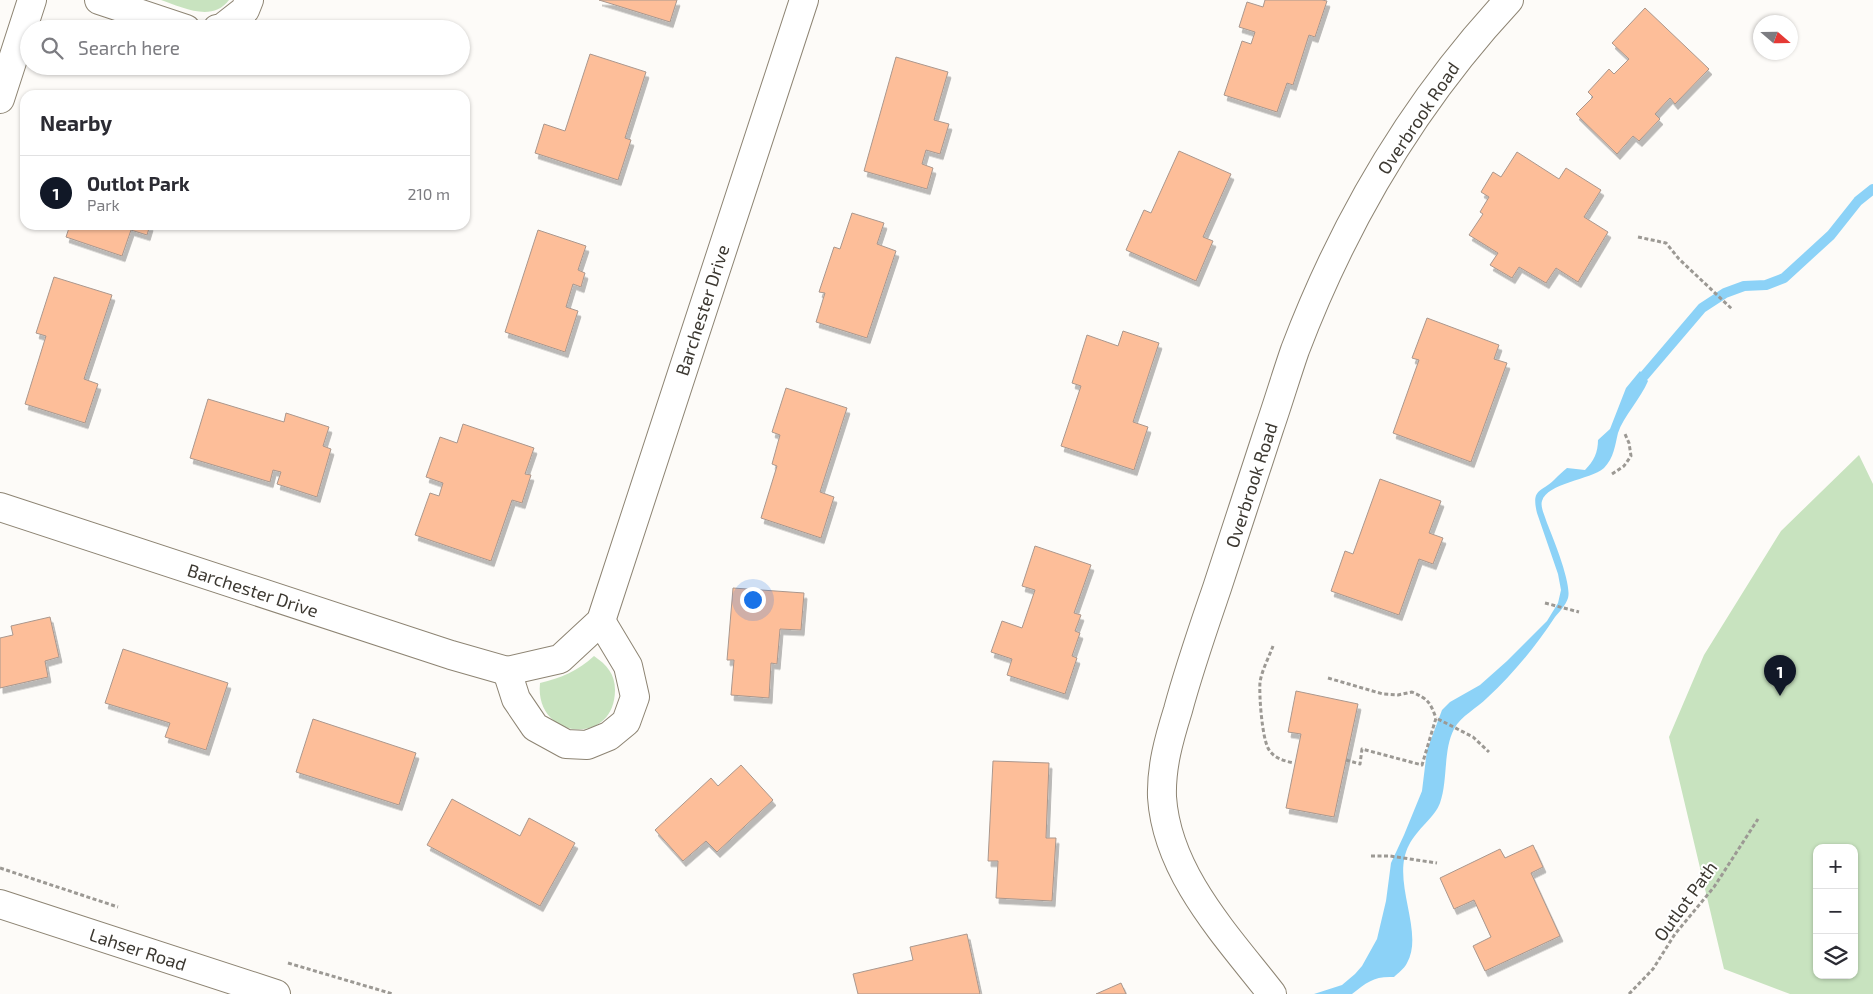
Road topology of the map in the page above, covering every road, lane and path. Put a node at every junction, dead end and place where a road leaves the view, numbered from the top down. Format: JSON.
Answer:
{"nodes":[{"id":1,"x":32,"y":0,"type":"edge"},
{"id":2,"x":99,"y":0,"type":"edge"},
{"id":3,"x":249,"y":0,"type":"edge"},
{"id":4,"x":804,"y":0,"type":"edge"},
{"id":5,"x":1509,"y":0,"type":"edge"},
{"id":6,"x":26,"y":20,"type":"edge"},
{"id":7,"x":159,"y":20,"type":"edge"},
{"id":8,"x":232,"y":20,"type":"edge"},
{"id":9,"x":20,"y":37,"type":"edge"},
{"id":10,"x":0,"y":99,"type":"edge"},
{"id":11,"x":1638,"y":237,"type":"dead end"},
{"id":12,"x":1733,"y":310,"type":"dead end"},
{"id":13,"x":1625,"y":434,"type":"dead end"},
{"id":14,"x":1612,"y":474,"type":"dead end"},
{"id":15,"x":0,"y":507,"type":"edge"},
{"id":16,"x":1545,"y":603,"type":"dead end"},
{"id":17,"x":1579,"y":612,"type":"dead end"},
{"id":18,"x":600,"y":621,"type":"junction"},
{"id":19,"x":1273,"y":646,"type":"dead end"},
{"id":20,"x":507,"y":671,"type":"junction"},
{"id":21,"x":1328,"y":678,"type":"dead end"},
{"id":22,"x":1436,"y":718,"type":"junction"},
{"id":23,"x":1489,"y":752,"type":"dead end"},
{"id":24,"x":1346,"y":760,"type":"dead end"},
{"id":25,"x":1294,"y":763,"type":"dead end"},
{"id":26,"x":1758,"y":819,"type":"dead end"},
{"id":27,"x":1372,"y":856,"type":"dead end"},
{"id":28,"x":1437,"y":863,"type":"dead end"},
{"id":29,"x":0,"y":904,"type":"edge"},
{"id":30,"x":276,"y":994,"type":"edge"},
{"id":31,"x":1272,"y":994,"type":"edge"},
{"id":32,"x":1629,"y":994,"type":"edge"}],
"edges":[{"from":1,"to":6,"type":"street"},
{"from":2,"to":7,"type":"street"},
{"from":3,"to":8,"type":"street"},
{"from":4,"to":18,"type":"street","name":"Barchester Drive"},
{"from":5,"to":31,"type":"street","name":"Overbrook Road"},
{"from":9,"to":10,"type":"street"},
{"from":11,"to":12,"type":"path"},
{"from":13,"to":14,"type":"path"},
{"from":15,"to":20,"type":"street","name":"Barchester Drive"},
{"from":16,"to":17,"type":"path"},
{"from":18,"to":20,"type":"street","name":"Barchester Drive"},
{"from":18,"to":20,"type":"street"},
{"from":19,"to":25,"type":"path"},
{"from":21,"to":22,"type":"path"},
{"from":22,"to":23,"type":"path"},
{"from":22,"to":24,"type":"path"},
{"from":26,"to":32,"type":"path","name":"Outlot Path"},
{"from":27,"to":28,"type":"path"},
{"from":29,"to":30,"type":"street","name":"Lahser Road"}]}
